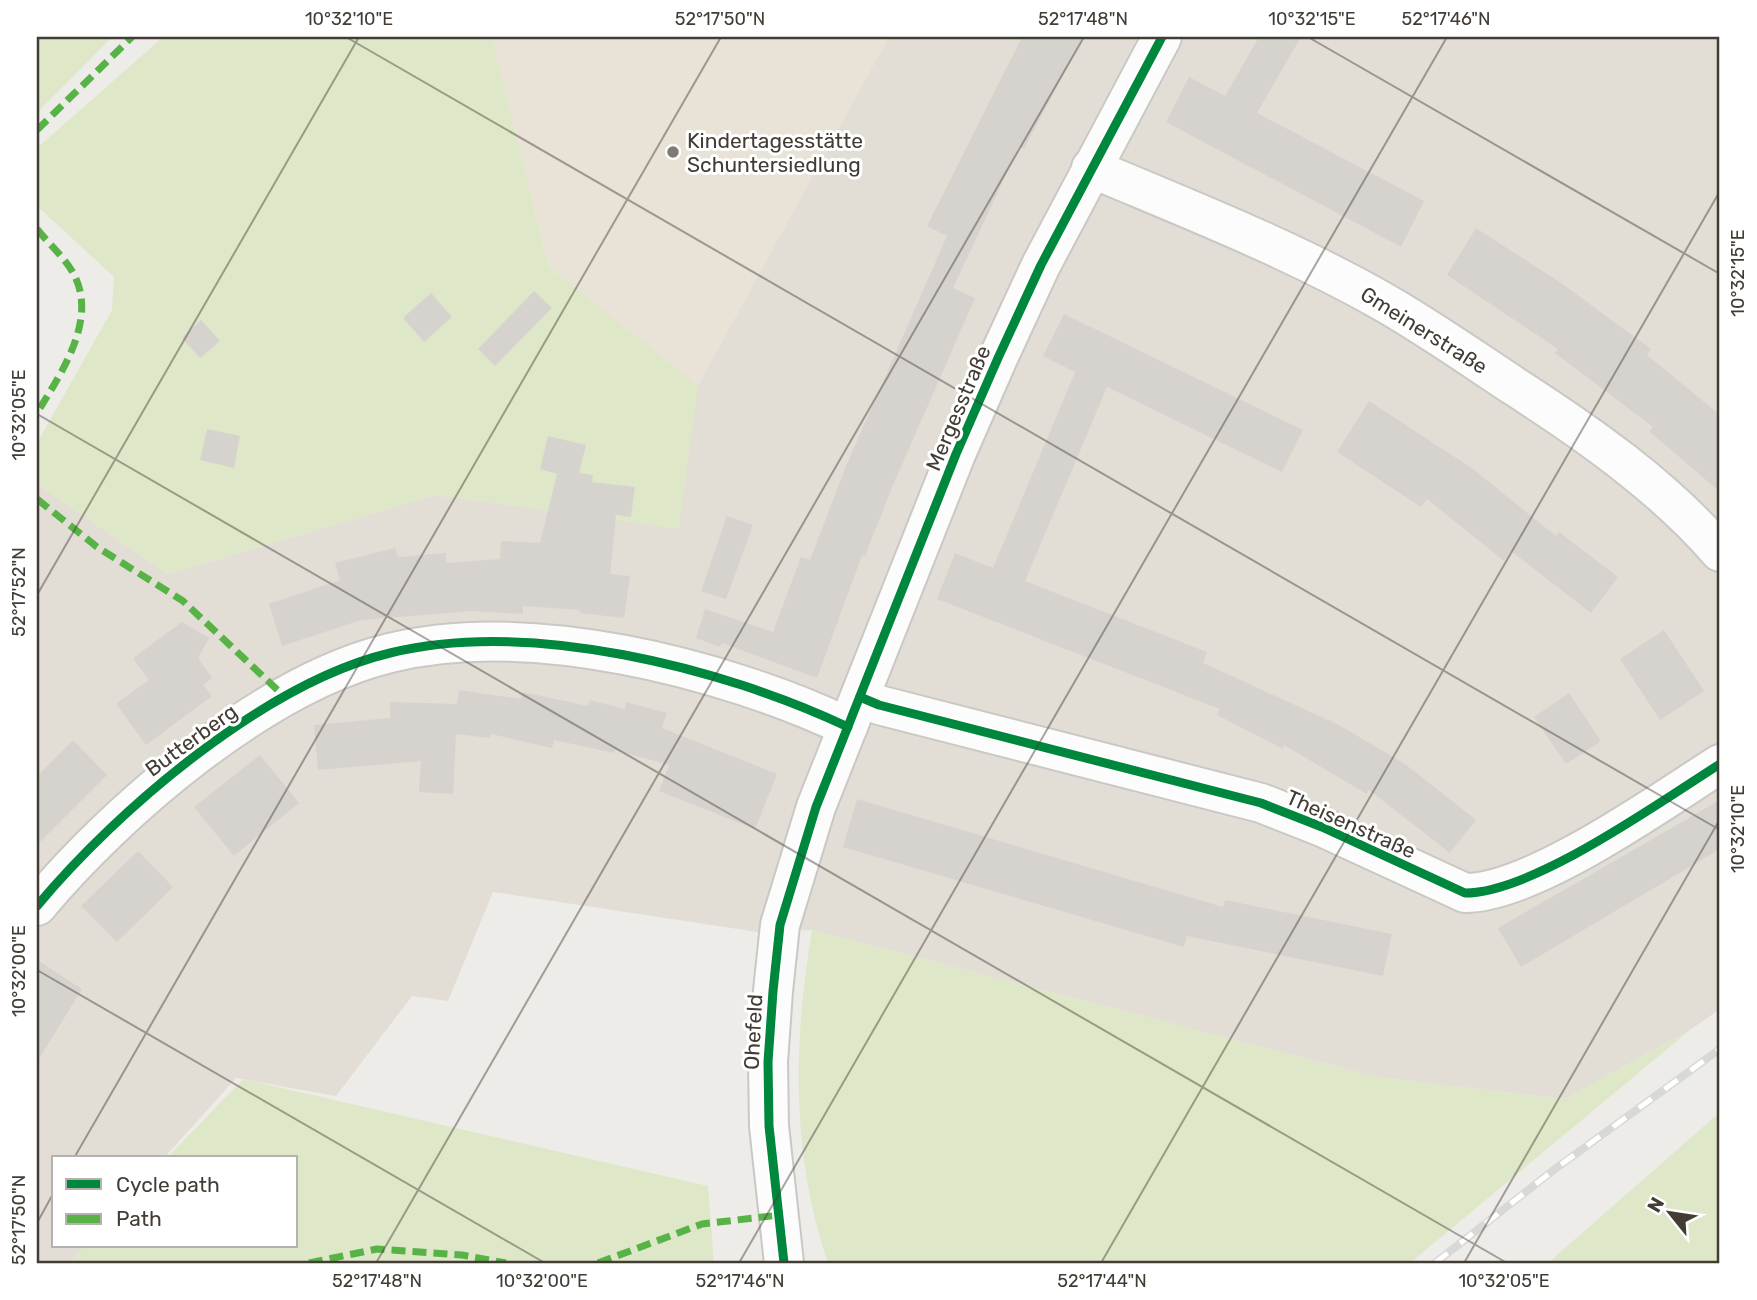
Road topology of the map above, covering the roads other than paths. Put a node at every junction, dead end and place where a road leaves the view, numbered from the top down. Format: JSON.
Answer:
{"nodes":[{"id":1,"x":1162,"y":37,"type":"edge"},
{"id":2,"x":1091,"y":168,"type":"junction"},
{"id":3,"x":1720,"y":552,"type":"edge"},
{"id":4,"x":854,"y":712,"type":"junction"},
{"id":5,"x":1720,"y":764,"type":"edge"},
{"id":6,"x":816,"y":807,"type":"joint"},
{"id":7,"x":37,"y":906,"type":"edge"},
{"id":8,"x":784,"y":1263,"type":"edge"}],
"edges":[{"from":1,"to":2,"type":"street","name":"Mergesstraße"},
{"from":2,"to":3,"type":"street","name":"Gmeinerstraße"},
{"from":2,"to":4,"type":"street","name":"Mergesstraße"},
{"from":4,"to":5,"type":"street","name":"Theisenstraße"},
{"from":4,"to":6,"type":"street","name":"Mergesstraße"},
{"from":4,"to":7,"type":"street","name":"Butterberg"},
{"from":6,"to":8,"type":"street","name":"Ohefeld"}]}
